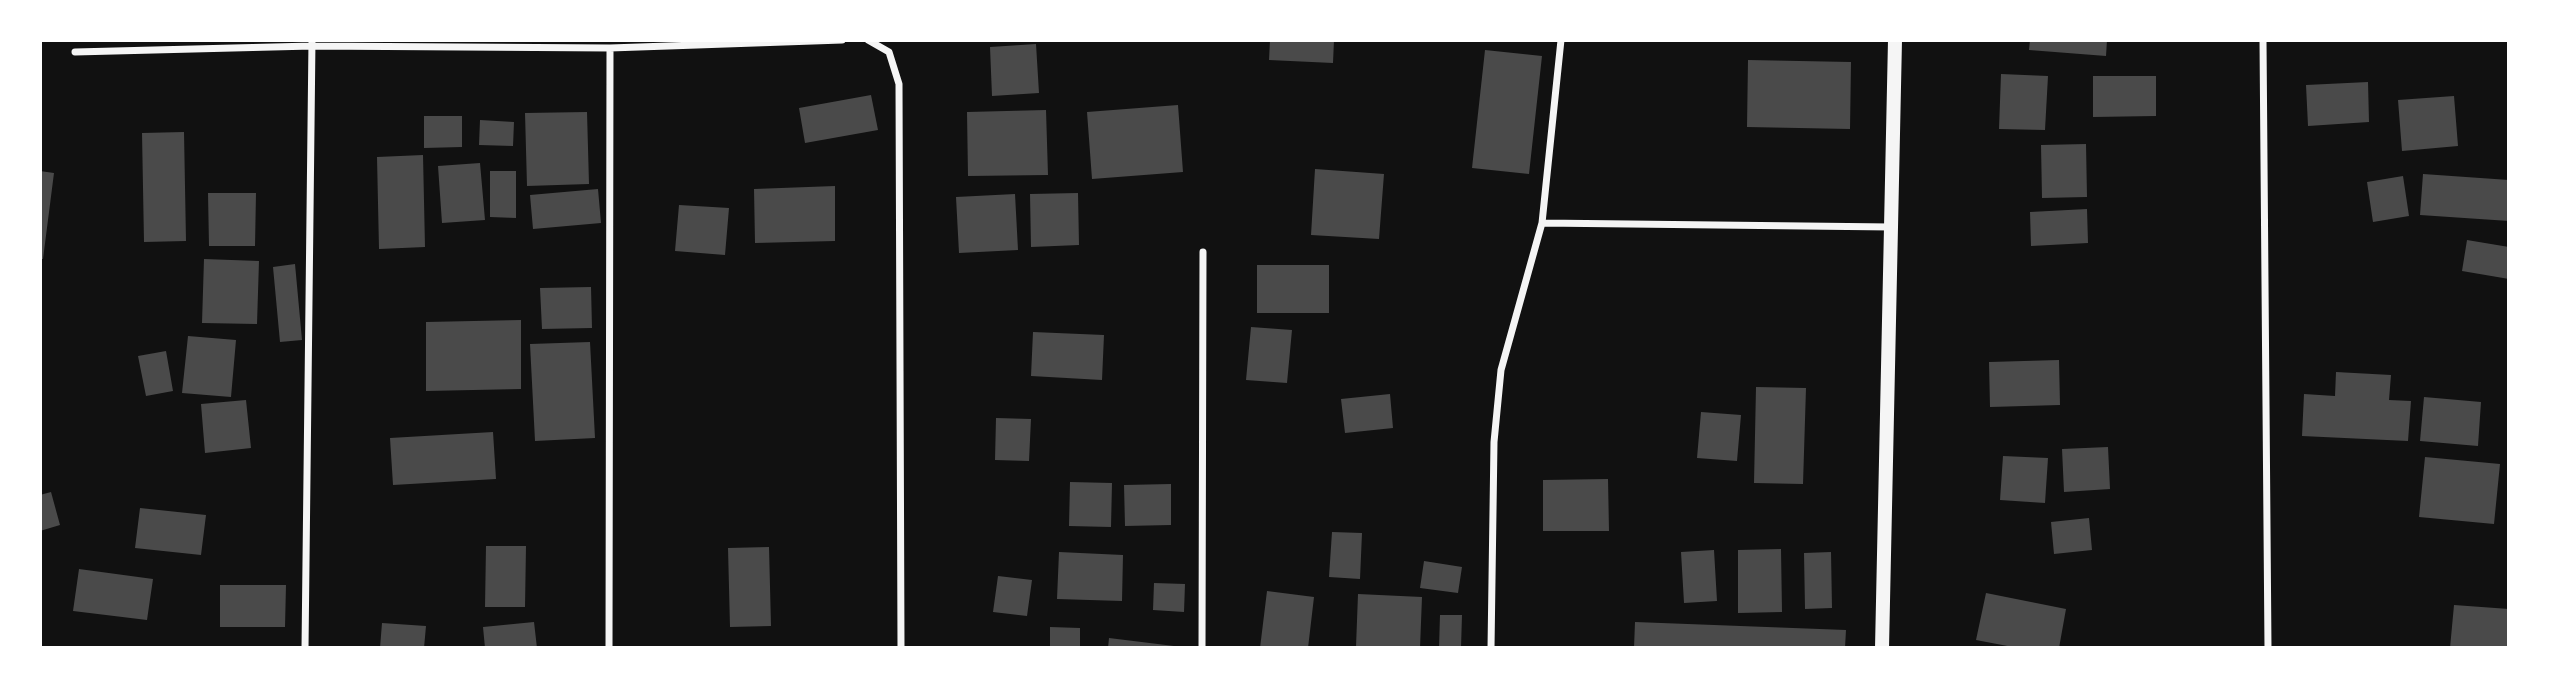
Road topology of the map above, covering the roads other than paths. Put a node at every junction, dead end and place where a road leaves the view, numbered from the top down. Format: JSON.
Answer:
{"nodes":[{"id":1,"x":842,"y":40,"type":"edge"},
{"id":2,"x":868,"y":40,"type":"edge"},
{"id":3,"x":1561,"y":40,"type":"edge"},
{"id":4,"x":1895,"y":40,"type":"edge"},
{"id":5,"x":2263,"y":40,"type":"edge"},
{"id":6,"x":312,"y":43,"type":"edge"},
{"id":7,"x":610,"y":48,"type":"junction"},
{"id":8,"x":75,"y":52,"type":"dead end"},
{"id":9,"x":1542,"y":223,"type":"junction"},
{"id":10,"x":1891,"y":227,"type":"junction"},
{"id":11,"x":1203,"y":253,"type":"dead end"},
{"id":12,"x":305,"y":648,"type":"edge"},
{"id":13,"x":609,"y":648,"type":"edge"},
{"id":14,"x":901,"y":648,"type":"edge"},
{"id":15,"x":1202,"y":648,"type":"edge"},
{"id":16,"x":1491,"y":648,"type":"edge"},
{"id":17,"x":1882,"y":648,"type":"edge"},
{"id":18,"x":2268,"y":648,"type":"edge"}],
"edges":[{"from":1,"to":7,"type":"street"},
{"from":2,"to":14,"type":"street"},
{"from":3,"to":9,"type":"street"},
{"from":4,"to":10,"type":"main road"},
{"from":5,"to":18,"type":"street"},
{"from":6,"to":7,"type":"street"},
{"from":6,"to":8,"type":"street"},
{"from":6,"to":12,"type":"street"},
{"from":7,"to":13,"type":"street"},
{"from":9,"to":10,"type":"street"},
{"from":9,"to":16,"type":"street"},
{"from":10,"to":17,"type":"main road"},
{"from":11,"to":15,"type":"street"}]}
